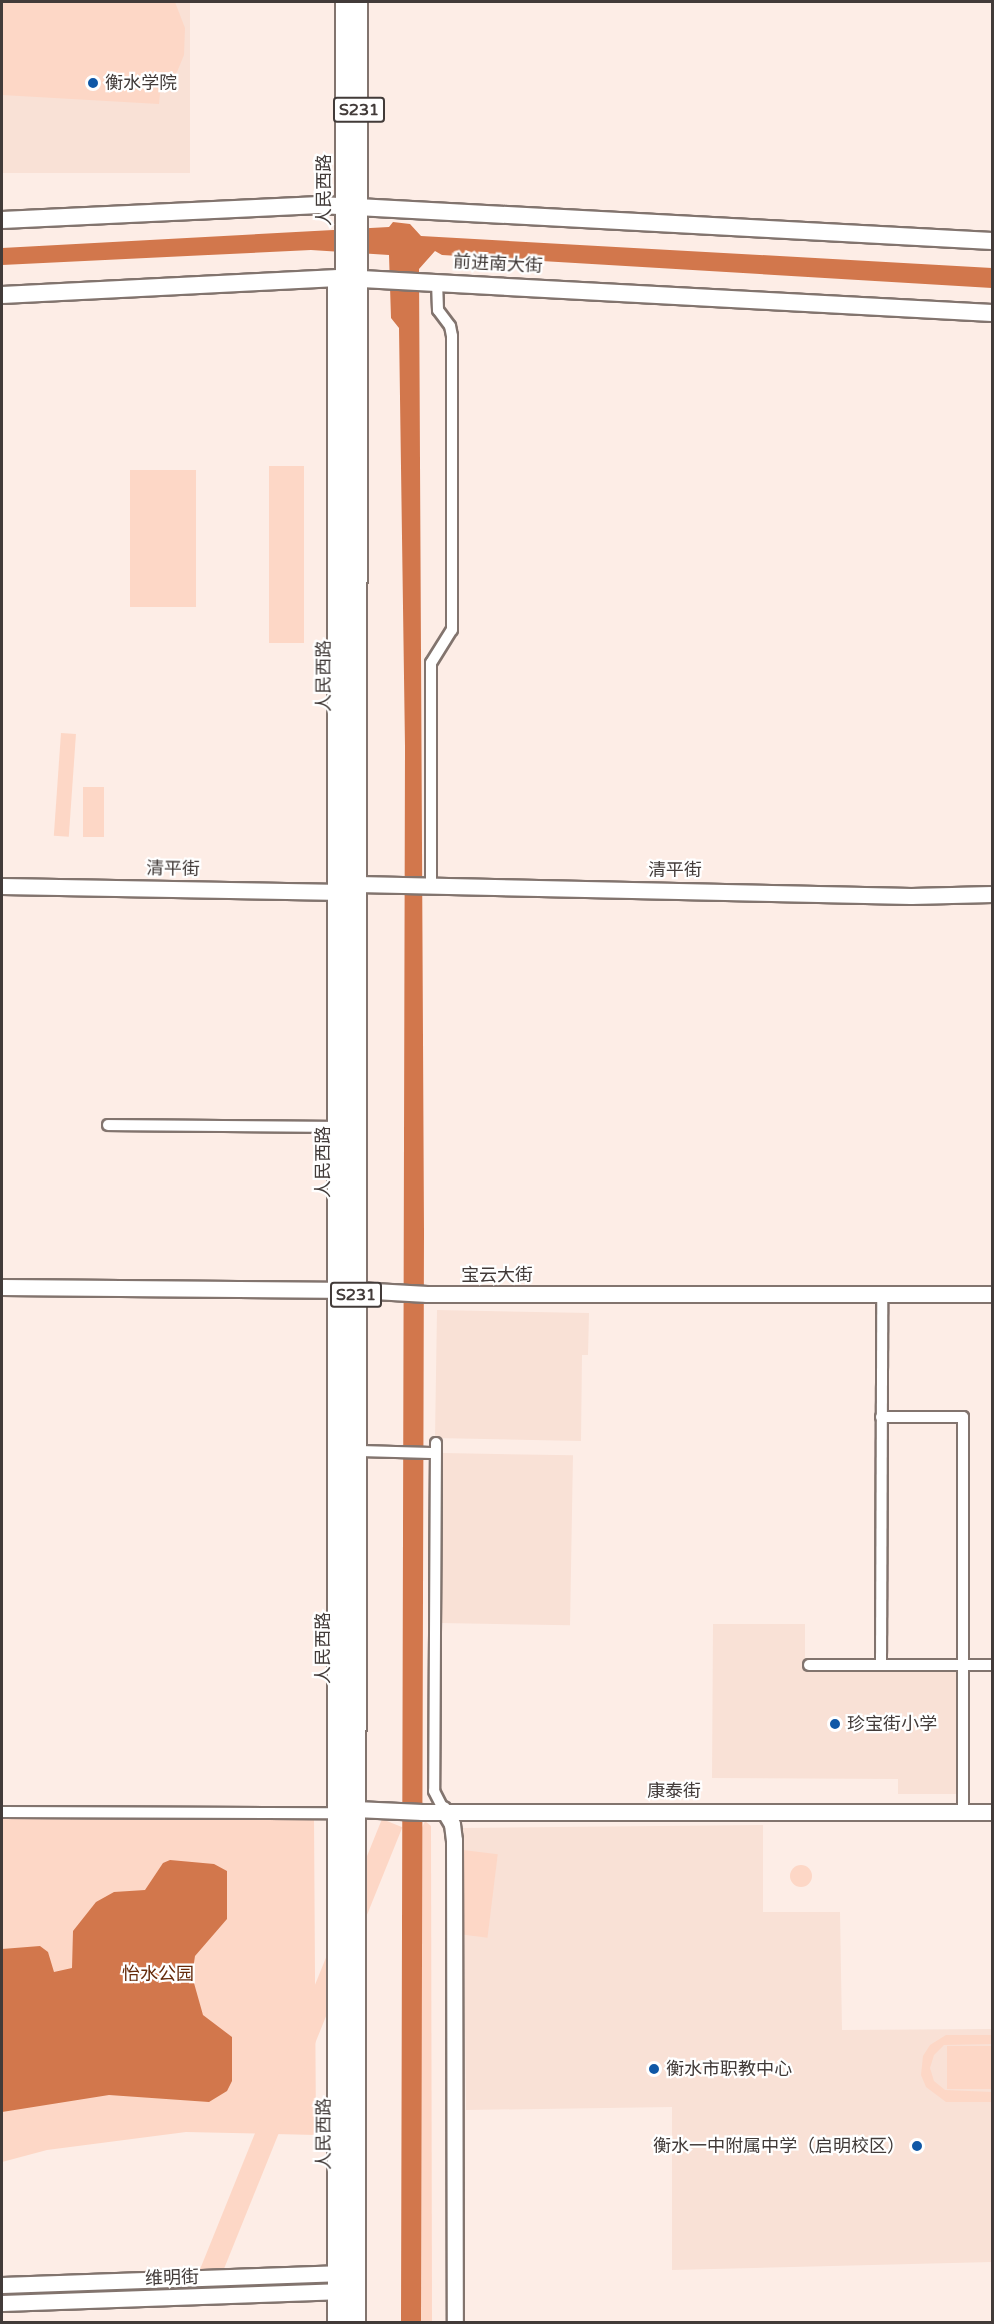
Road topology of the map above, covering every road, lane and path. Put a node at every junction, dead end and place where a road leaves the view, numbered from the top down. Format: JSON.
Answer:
{"nodes":[{"id":1,"x":344,"y":2,"type":"edge"},
{"id":2,"x":359,"y":2,"type":"edge"},
{"id":3,"x":351,"y":212,"type":"junction"},
{"id":4,"x":2,"y":219,"type":"edge"},
{"id":5,"x":993,"y":241,"type":"edge"},
{"id":6,"x":347,"y":274,"type":"junction"},
{"id":7,"x":435,"y":280,"type":"junction"},
{"id":8,"x":2,"y":295,"type":"edge"},
{"id":9,"x":993,"y":313,"type":"edge"},
{"id":10,"x":2,"y":886,"type":"edge"},
{"id":11,"x":428,"y":886,"type":"junction"},
{"id":12,"x":344,"y":889,"type":"junction"},
{"id":13,"x":993,"y":894,"type":"edge"},
{"id":14,"x":108,"y":1125,"type":"dead end"},
{"id":15,"x":338,"y":1127,"type":"junction"},
{"id":16,"x":2,"y":1287,"type":"edge"},
{"id":17,"x":344,"y":1290,"type":"junction"},
{"id":18,"x":882,"y":1293,"type":"junction"},
{"id":19,"x":993,"y":1294,"type":"edge"},
{"id":20,"x":881,"y":1417,"type":"junction"},
{"id":21,"x":356,"y":1451,"type":"junction"},
{"id":22,"x":809,"y":1665,"type":"dead end"},
{"id":23,"x":881,"y":1665,"type":"junction"},
{"id":24,"x":963,"y":1665,"type":"junction"},
{"id":25,"x":993,"y":1665,"type":"edge"},
{"id":26,"x":355,"y":1809,"type":"junction"},
{"id":27,"x":443,"y":1809,"type":"junction"},
{"id":28,"x":2,"y":1812,"type":"edge"},
{"id":29,"x":963,"y":1812,"type":"junction"},
{"id":30,"x":993,"y":1812,"type":"edge"},
{"id":31,"x":332,"y":1813,"type":"junction"},
{"id":32,"x":338,"y":2274,"type":"junction"},
{"id":33,"x":2,"y":2285,"type":"edge"},
{"id":34,"x":338,"y":2292,"type":"junction"},
{"id":35,"x":2,"y":2303,"type":"edge"},
{"id":36,"x":333,"y":2322,"type":"edge"},
{"id":37,"x":345,"y":2322,"type":"edge"},
{"id":38,"x":357,"y":2322,"type":"edge"},
{"id":39,"x":455,"y":2322,"type":"edge"}],
"edges":[{"from":1,"to":3,"type":"main road","name":"人民西路","number":"S231"},
{"from":2,"to":3,"type":"main road","name":"人民西路","number":"S231"},
{"from":3,"to":4,"type":"main road"},
{"from":3,"to":5,"type":"main road"},
{"from":3,"to":6,"type":"main road","name":"人民西路","number":"S231"},
{"from":6,"to":7,"type":"main road","name":"前进南大街"},
{"from":6,"to":8,"type":"main road","name":"前进南大街"},
{"from":6,"to":12,"type":"main road","name":"人民西路","number":"S231"},
{"from":7,"to":9,"type":"main road","name":"前进南大街"},
{"from":7,"to":11,"type":"street"},
{"from":10,"to":12,"type":"street","name":"清平街"},
{"from":11,"to":12,"type":"street","name":"清平街"},
{"from":11,"to":13,"type":"street","name":"清平街"},
{"from":12,"to":15,"type":"main road","name":"人民西路","number":"S231"},
{"from":12,"to":17,"type":"main road","name":"人民西路","number":"S231"},
{"from":14,"to":15,"type":"street"},
{"from":15,"to":17,"type":"main road","name":"人民西路","number":"S231"},
{"from":16,"to":17,"type":"street","name":"宝云大街"},
{"from":17,"to":18,"type":"street","name":"宝云大街"},
{"from":17,"to":21,"type":"main road","name":"人民西路","number":"S231"},
{"from":17,"to":31,"type":"street"},
{"from":17,"to":32,"type":"main road","name":"人民西路","number":"S231"},
{"from":18,"to":19,"type":"street","name":"宝云大街"},
{"from":18,"to":20,"type":"street"},
{"from":20,"to":23,"type":"street"},
{"from":20,"to":24,"type":"street"},
{"from":21,"to":26,"type":"main road","name":"人民西路","number":"S231"},
{"from":21,"to":27,"type":"street"},
{"from":22,"to":23,"type":"street"},
{"from":23,"to":24,"type":"street"},
{"from":24,"to":25,"type":"street"},
{"from":24,"to":29,"type":"street"},
{"from":26,"to":27,"type":"street","name":"康泰街"},
{"from":26,"to":38,"type":"main road","name":"人民西路","number":"S231"},
{"from":27,"to":29,"type":"street","name":"康泰街"},
{"from":27,"to":39,"type":"street"},
{"from":28,"to":31,"type":"street"},
{"from":29,"to":30,"type":"street","name":"康泰街"},
{"from":31,"to":32,"type":"street"},
{"from":32,"to":33,"type":"street","name":"维明街"},
{"from":32,"to":34,"type":"main road","name":"人民西路","number":"S231"},
{"from":34,"to":35,"type":"street","name":"维明街"},
{"from":34,"to":36,"type":"street"},
{"from":34,"to":37,"type":"main road","name":"人民西路","number":"S231"}]}
